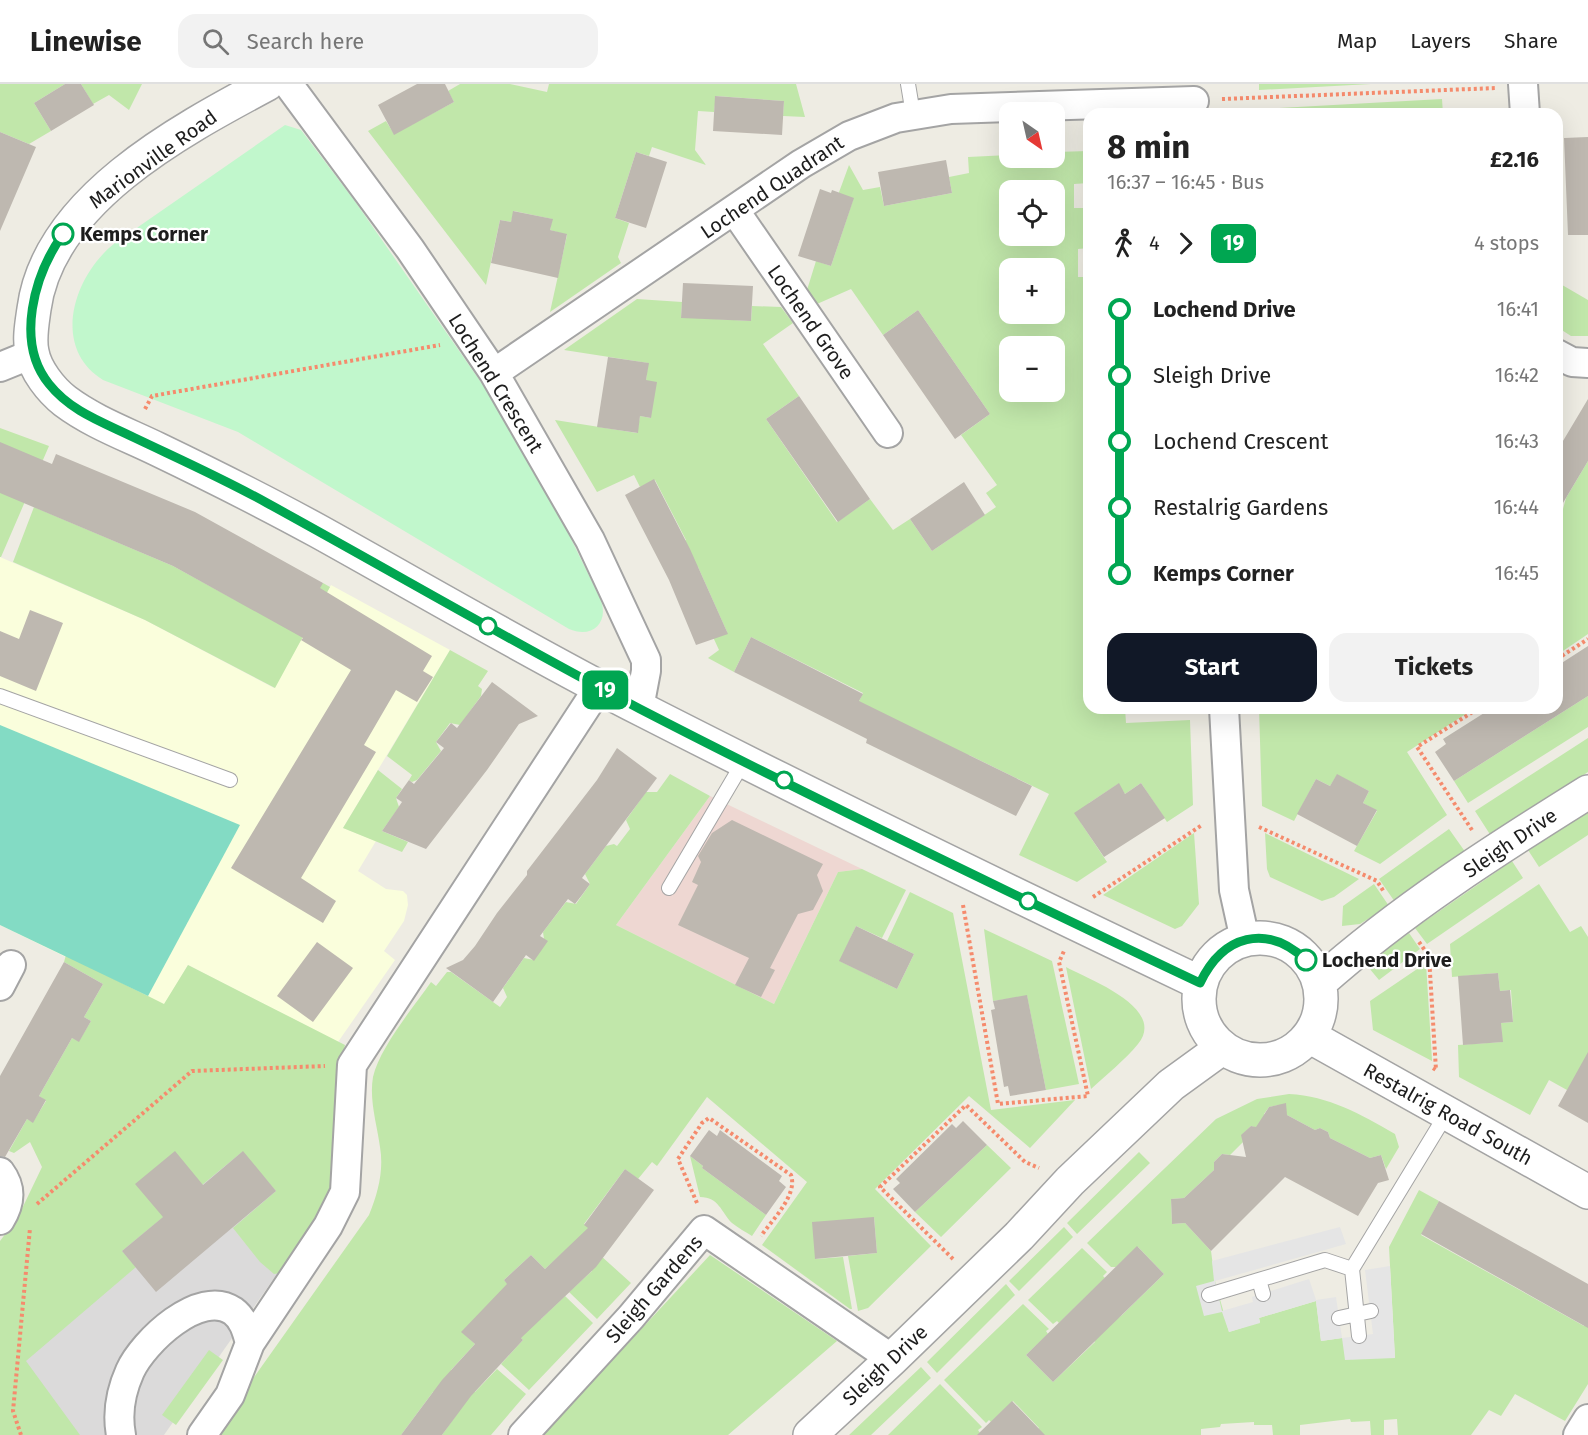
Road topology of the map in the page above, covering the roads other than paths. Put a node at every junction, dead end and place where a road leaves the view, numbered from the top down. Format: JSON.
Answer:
{"nodes":[{"id":1,"x":267,"y":84,"type":"edge"},
{"id":2,"x":288,"y":84,"type":"edge"},
{"id":3,"x":908,"y":84,"type":"edge"},
{"id":4,"x":1194,"y":100,"type":"edge"},
{"id":5,"x":913,"y":114,"type":"junction"},
{"id":6,"x":735,"y":211,"type":"junction"},
{"id":7,"x":32,"y":354,"type":"junction"},
{"id":8,"x":0,"y":367,"type":"edge"},
{"id":9,"x":494,"y":373,"type":"junction"},
{"id":10,"x":888,"y":433,"type":"dead end"},
{"id":11,"x":599,"y":687,"type":"junction"},
{"id":12,"x":0,"y":696,"type":"edge"},
{"id":13,"x":639,"y":708,"type":"junction"},
{"id":14,"x":1224,"y":714,"type":"edge"},
{"id":15,"x":746,"y":762,"type":"junction"},
{"id":16,"x":230,"y":780,"type":"dead end"},
{"id":17,"x":1588,"y":792,"type":"edge"},
{"id":18,"x":669,"y":888,"type":"dead end"},
{"id":19,"x":1245,"y":940,"type":"junction"},
{"id":20,"x":1200,"y":983,"type":"junction"},
{"id":21,"x":1319,"y":983,"type":"junction"},
{"id":22,"x":1309,"y":1036,"type":"junction"},
{"id":23,"x":1222,"y":1048,"type":"junction"},
{"id":24,"x":1447,"y":1113,"type":"junction"},
{"id":25,"x":0,"y":1172,"type":"edge"},
{"id":26,"x":1588,"y":1192,"type":"edge"},
{"id":27,"x":0,"y":1220,"type":"edge"},
{"id":28,"x":1352,"y":1269,"type":"junction"},
{"id":29,"x":1258,"y":1280,"type":"junction"},
{"id":30,"x":1263,"y":1294,"type":"dead end"},
{"id":31,"x":1209,"y":1295,"type":"dead end"},
{"id":32,"x":1364,"y":1312,"type":"junction"},
{"id":33,"x":1339,"y":1318,"type":"dead end"},
{"id":34,"x":1359,"y":1336,"type":"dead end"},
{"id":35,"x":250,"y":1343,"type":"junction"},
{"id":36,"x":892,"y":1359,"type":"junction"},
{"id":37,"x":1588,"y":1419,"type":"edge"},
{"id":38,"x":121,"y":1435,"type":"edge"},
{"id":39,"x":202,"y":1435,"type":"edge"},
{"id":40,"x":523,"y":1435,"type":"edge"},
{"id":41,"x":810,"y":1435,"type":"edge"},
{"id":42,"x":1578,"y":1435,"type":"edge"}],
"edges":[{"from":1,"to":7,"type":"street","name":"Marionville Road"},
{"from":2,"to":9,"type":"street","name":"Lochend Crescent"},
{"from":3,"to":5,"type":"lane"},
{"from":4,"to":5,"type":"street","name":"Lochend Quadrant"},
{"from":5,"to":6,"type":"street","name":"Lochend Quadrant"},
{"from":6,"to":9,"type":"street","name":"Lochend Quadrant"},
{"from":6,"to":10,"type":"street","name":"Lochend Grove"},
{"from":7,"to":8,"type":"street"},
{"from":7,"to":11,"type":"street"},
{"from":9,"to":13,"type":"street","name":"Lochend Crescent"},
{"from":11,"to":13,"type":"street"},
{"from":11,"to":35,"type":"street"},
{"from":12,"to":16,"type":"lane"},
{"from":13,"to":15,"type":"street"},
{"from":14,"to":19,"type":"street"},
{"from":15,"to":18,"type":"lane"},
{"from":15,"to":20,"type":"street"},
{"from":17,"to":21,"type":"street","name":"Sleigh Drive"},
{"from":19,"to":20,"type":"street"},
{"from":19,"to":21,"type":"street"},
{"from":20,"to":23,"type":"street"},
{"from":21,"to":22,"type":"street"},
{"from":22,"to":23,"type":"street"},
{"from":22,"to":24,"type":"street","name":"Restalrig Road South"},
{"from":23,"to":36,"type":"street","name":"Sleigh Drive"},
{"from":24,"to":26,"type":"street","name":"Restalrig Road South"},
{"from":24,"to":28,"type":"lane"},
{"from":25,"to":27,"type":"street"},
{"from":28,"to":29,"type":"lane"},
{"from":28,"to":32,"type":"lane"},
{"from":29,"to":30,"type":"lane"},
{"from":29,"to":31,"type":"lane"},
{"from":32,"to":33,"type":"lane"},
{"from":32,"to":34,"type":"lane"},
{"from":35,"to":38,"type":"street"},
{"from":35,"to":39,"type":"street"},
{"from":36,"to":40,"type":"street","name":"Sleigh Gardens"},
{"from":36,"to":41,"type":"street","name":"Sleigh Drive"},
{"from":37,"to":42,"type":"street"}]}
